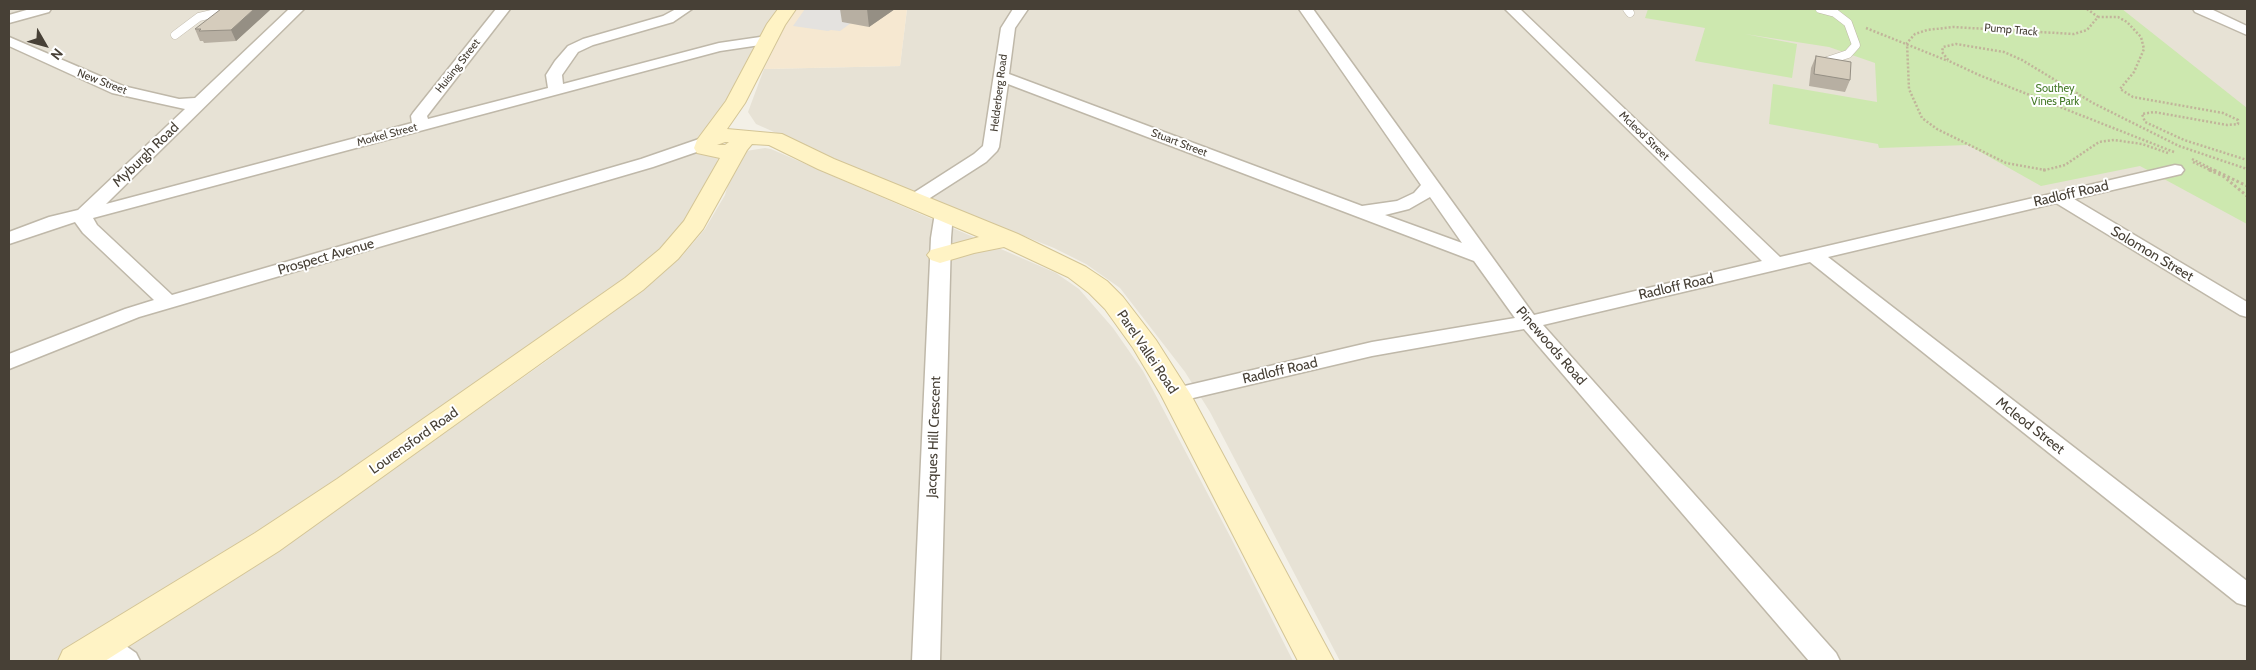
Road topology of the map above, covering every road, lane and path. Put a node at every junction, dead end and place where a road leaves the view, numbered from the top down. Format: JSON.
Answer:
{"nodes":[{"id":1,"x":44,"y":9,"type":"edge"},
{"id":2,"x":297,"y":9,"type":"edge"},
{"id":3,"x":503,"y":9,"type":"edge"},
{"id":4,"x":684,"y":9,"type":"edge"},
{"id":5,"x":787,"y":9,"type":"edge"},
{"id":6,"x":1021,"y":9,"type":"edge"},
{"id":7,"x":1306,"y":9,"type":"edge"},
{"id":8,"x":1512,"y":9,"type":"edge"},
{"id":9,"x":1820,"y":9,"type":"edge"},
{"id":10,"x":2087,"y":9,"type":"edge"},
{"id":11,"x":2200,"y":9,"type":"edge"},
{"id":12,"x":240,"y":10,"type":"edge"},
{"id":13,"x":1835,"y":11,"type":"edge"},
{"id":14,"x":2098,"y":16,"type":"junction"},
{"id":15,"x":9,"y":20,"type":"edge"},
{"id":16,"x":1848,"y":23,"type":"junction"},
{"id":17,"x":2247,"y":31,"type":"edge"},
{"id":18,"x":175,"y":35,"type":"dead end"},
{"id":19,"x":9,"y":40,"type":"edge"},
{"id":20,"x":767,"y":40,"type":"junction"},
{"id":21,"x":1907,"y":43,"type":"junction"},
{"id":22,"x":1949,"y":61,"type":"junction"},
{"id":23,"x":1824,"y":62,"type":"edge"},
{"id":24,"x":1001,"y":76,"type":"junction"},
{"id":25,"x":556,"y":90,"type":"junction"},
{"id":26,"x":200,"y":103,"type":"junction"},
{"id":27,"x":734,"y":108,"type":"junction"},
{"id":28,"x":421,"y":126,"type":"junction"},
{"id":29,"x":774,"y":139,"type":"junction"},
{"id":30,"x":738,"y":142,"type":"junction"},
{"id":31,"x":709,"y":146,"type":"junction"},
{"id":32,"x":797,"y":151,"type":"junction"},
{"id":33,"x":2180,"y":159,"type":"junction"},
{"id":34,"x":2247,"y":160,"type":"edge"},
{"id":35,"x":2247,"y":169,"type":"edge"},
{"id":36,"x":716,"y":182,"type":"junction"},
{"id":37,"x":1431,"y":186,"type":"junction"},
{"id":38,"x":2247,"y":186,"type":"edge"},
{"id":39,"x":2247,"y":196,"type":"edge"},
{"id":40,"x":2058,"y":197,"type":"junction"},
{"id":41,"x":913,"y":201,"type":"junction"},
{"id":42,"x":1356,"y":210,"type":"junction"},
{"id":43,"x":944,"y":213,"type":"junction"},
{"id":44,"x":84,"y":215,"type":"junction"},
{"id":45,"x":9,"y":238,"type":"edge"},
{"id":46,"x":1009,"y":239,"type":"junction"},
{"id":47,"x":940,"y":254,"type":"junction"},
{"id":48,"x":1813,"y":255,"type":"junction"},
{"id":49,"x":1481,"y":257,"type":"junction"},
{"id":50,"x":1776,"y":264,"type":"junction"},
{"id":51,"x":169,"y":302,"type":"junction"},
{"id":52,"x":2247,"y":311,"type":"edge"},
{"id":53,"x":1530,"y":322,"type":"junction"},
{"id":54,"x":9,"y":362,"type":"edge"},
{"id":55,"x":1176,"y":395,"type":"junction"},
{"id":56,"x":2247,"y":596,"type":"edge"},
{"id":57,"x":115,"y":653,"type":"edge"},
{"id":58,"x":76,"y":661,"type":"edge"},
{"id":59,"x":926,"y":661,"type":"edge"},
{"id":60,"x":1316,"y":661,"type":"edge"},
{"id":61,"x":1826,"y":661,"type":"edge"}],
"edges":[{"from":1,"to":15,"type":"street"},
{"from":2,"to":26,"type":"street","name":"Myburgh Road"},
{"from":3,"to":28,"type":"street","name":"Huising Street"},
{"from":4,"to":25,"type":"street"},
{"from":5,"to":20,"type":"street"},
{"from":6,"to":24,"type":"street","name":"Helderberg Road"},
{"from":7,"to":37,"type":"street","name":"Pinewoods Road"},
{"from":8,"to":50,"type":"street","name":"Mcleod Street"},
{"from":9,"to":13,"type":"lane"},
{"from":10,"to":14,"type":"path"},
{"from":11,"to":17,"type":"street"},
{"from":12,"to":18,"type":"lane"},
{"from":13,"to":16,"type":"lane"},
{"from":14,"to":21,"type":"path","name":"Pump Track"},
{"from":14,"to":34,"type":"path"},
{"from":16,"to":21,"type":"path"},
{"from":16,"to":23,"type":"lane"},
{"from":19,"to":26,"type":"street","name":"New Street"},
{"from":20,"to":25,"type":"street","name":"Morkel Street"},
{"from":20,"to":27,"type":"street"},
{"from":21,"to":22,"type":"path"},
{"from":21,"to":33,"type":"path"},
{"from":22,"to":33,"type":"path"},
{"from":22,"to":35,"type":"path","name":"Pump Track"},
{"from":24,"to":41,"type":"street","name":"Helderberg Road"},
{"from":24,"to":42,"type":"street","name":"Stuart Street"},
{"from":25,"to":28,"type":"street","name":"Morkel Street"},
{"from":26,"to":44,"type":"street","name":"Myburgh Road"},
{"from":27,"to":29,"type":"street"},
{"from":27,"to":30,"type":"street"},
{"from":27,"to":31,"type":"street"},
{"from":28,"to":44,"type":"street","name":"Morkel Street"},
{"from":29,"to":30,"type":"street","name":"Parel Vallei Road"},
{"from":29,"to":32,"type":"street","name":"Parel Vallei Road"},
{"from":30,"to":31,"type":"street"},
{"from":30,"to":32,"type":"street","name":"Parel Vallei Road"},
{"from":30,"to":36,"type":"street","name":"Lourensford Road"},
{"from":31,"to":36,"type":"street"},
{"from":31,"to":51,"type":"street","name":"Prospect Avenue"},
{"from":32,"to":41,"type":"street","name":"Parel Vallei Road"},
{"from":33,"to":38,"type":"path"},
{"from":33,"to":39,"type":"path"},
{"from":33,"to":40,"type":"street","name":"Radloff Road"},
{"from":36,"to":57,"type":"street","name":"Lourensford Road"},
{"from":37,"to":42,"type":"street","name":"Stuart Street"},
{"from":37,"to":49,"type":"street","name":"Pinewoods Road"},
{"from":40,"to":48,"type":"street","name":"Radloff Road"},
{"from":40,"to":52,"type":"street","name":"Solomon Street"},
{"from":41,"to":43,"type":"street","name":"Parel Vallei Road"},
{"from":42,"to":49,"type":"street","name":"Stuart Street"},
{"from":43,"to":46,"type":"street","name":"Parel Vallei Road"},
{"from":43,"to":47,"type":"street","name":"Jacques Hill Crescent"},
{"from":44,"to":45,"type":"street","name":"Morkel Street"},
{"from":44,"to":51,"type":"street"},
{"from":46,"to":47,"type":"street"},
{"from":46,"to":55,"type":"street","name":"Parel Vallei Road"},
{"from":47,"to":59,"type":"street","name":"Jacques Hill Crescent"},
{"from":48,"to":50,"type":"street","name":"Radloff Road"},
{"from":48,"to":56,"type":"street","name":"Mcleod Street"},
{"from":49,"to":53,"type":"street","name":"Pinewoods Road"},
{"from":50,"to":53,"type":"street","name":"Radloff Road"},
{"from":51,"to":54,"type":"street","name":"Prospect Avenue"},
{"from":53,"to":55,"type":"street","name":"Radloff Road"},
{"from":53,"to":61,"type":"street","name":"Pinewoods Road"},
{"from":55,"to":60,"type":"street","name":"Parel Vallei Road"},
{"from":57,"to":58,"type":"street","name":"Lourensford Road"}]}
